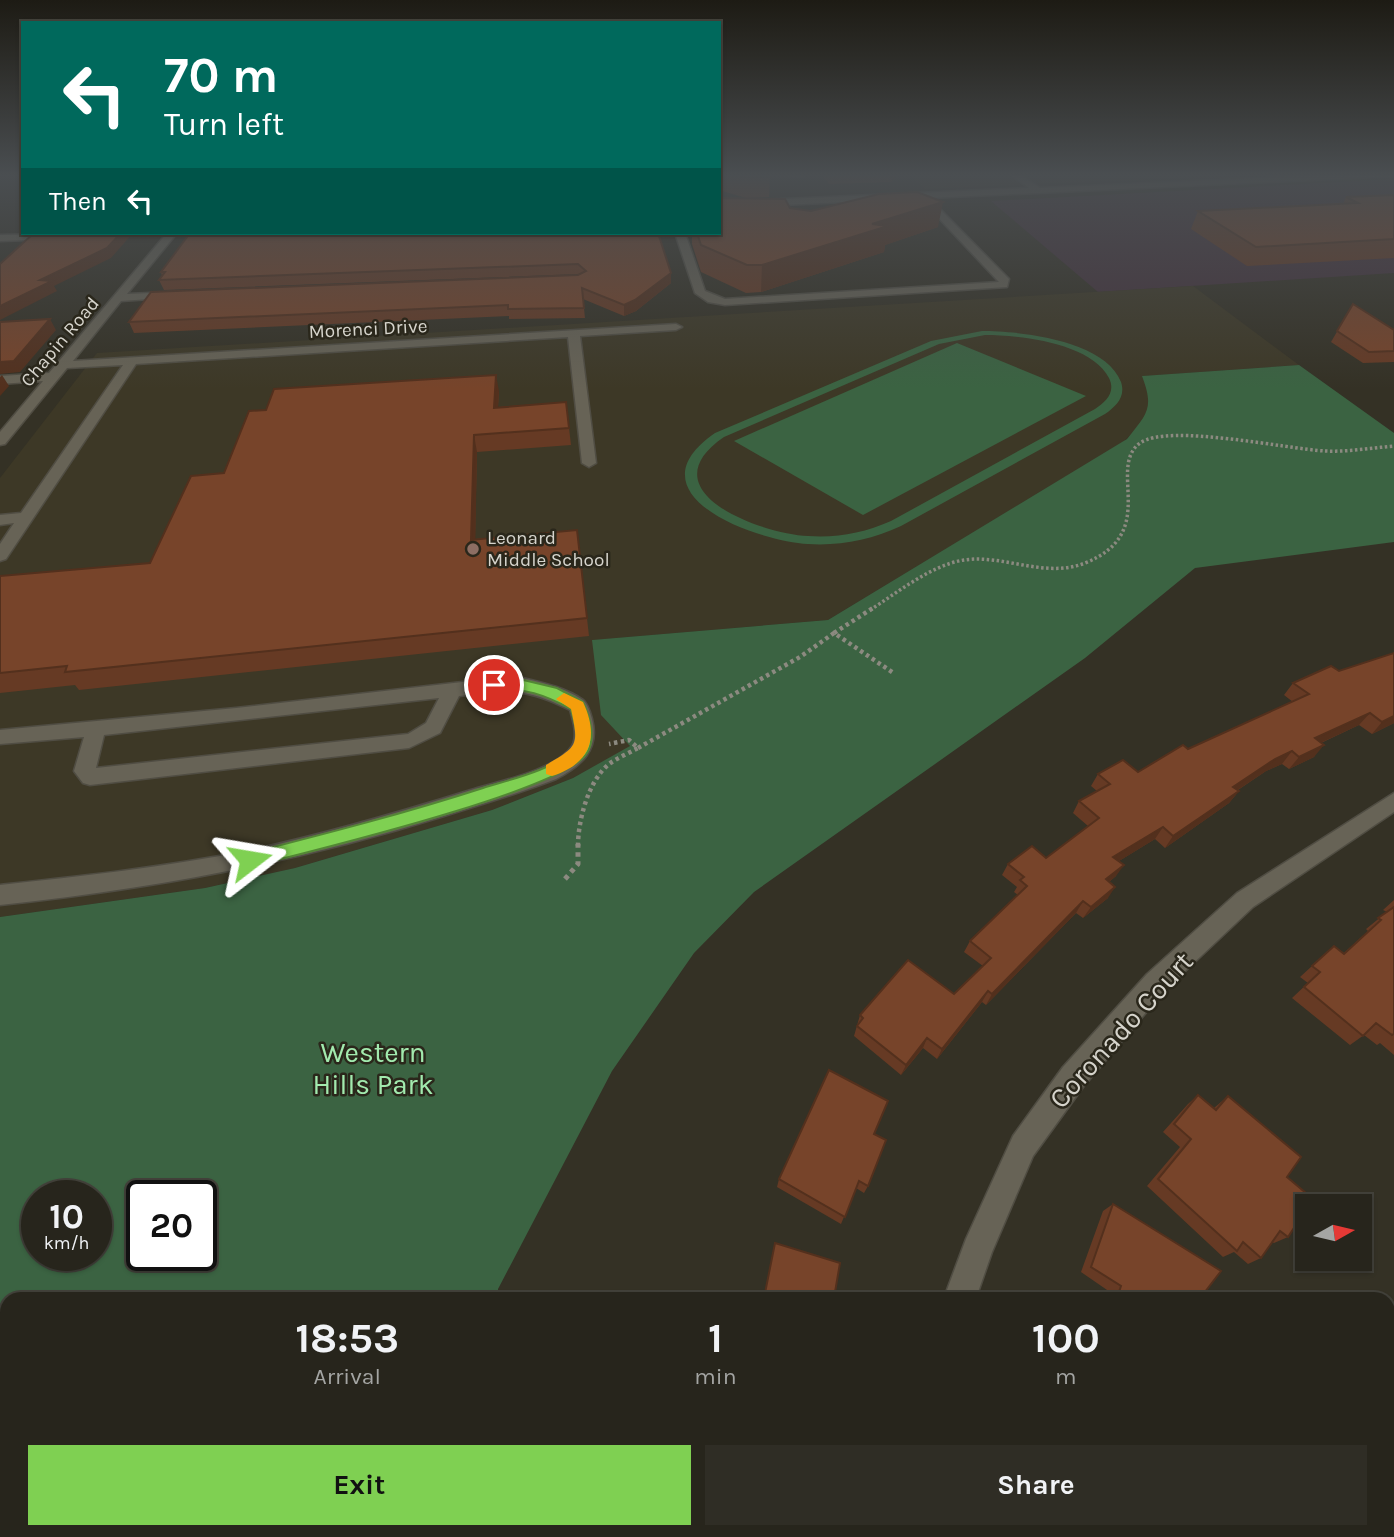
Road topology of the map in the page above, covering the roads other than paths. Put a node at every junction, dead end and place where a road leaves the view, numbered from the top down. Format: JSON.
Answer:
{"nodes":[{"id":1,"x":162,"y":246,"type":"edge"},
{"id":2,"x":684,"y":246,"type":"edge"},
{"id":3,"x":971,"y":246,"type":"edge"},
{"id":4,"x":185,"y":294,"type":"edge"},
{"id":5,"x":121,"y":298,"type":"junction"},
{"id":6,"x":676,"y":327,"type":"dead end"},
{"id":7,"x":574,"y":334,"type":"junction"},
{"id":8,"x":133,"y":360,"type":"junction"},
{"id":9,"x":63,"y":365,"type":"junction"},
{"id":10,"x":52,"y":377,"type":"junction"},
{"id":11,"x":0,"y":380,"type":"edge"},
{"id":12,"x":0,"y":441,"type":"edge"},
{"id":13,"x":589,"y":463,"type":"dead end"},
{"id":14,"x":26,"y":517,"type":"junction"},
{"id":15,"x":0,"y":520,"type":"edge"},
{"id":16,"x":0,"y":556,"type":"edge"},
{"id":17,"x":452,"y":690,"type":"junction"},
{"id":18,"x":96,"y":728,"type":"junction"},
{"id":19,"x":0,"y":737,"type":"edge"},
{"id":20,"x":1394,"y":801,"type":"edge"},
{"id":21,"x":0,"y":895,"type":"edge"},
{"id":22,"x":962,"y":1292,"type":"edge"}],
"edges":[{"from":1,"to":5,"type":"street","name":"Chapin Road"},
{"from":2,"to":3,"type":"street"},
{"from":4,"to":5,"type":"street"},
{"from":5,"to":9,"type":"street","name":"Chapin Road"},
{"from":6,"to":7,"type":"street","name":"Morenci Drive"},
{"from":7,"to":8,"type":"street","name":"Morenci Drive"},
{"from":7,"to":13,"type":"street"},
{"from":8,"to":9,"type":"street","name":"Morenci Drive"},
{"from":8,"to":14,"type":"street"},
{"from":9,"to":10,"type":"street","name":"Chapin Road"},
{"from":10,"to":11,"type":"street"},
{"from":10,"to":12,"type":"street","name":"Chapin Road"},
{"from":14,"to":15,"type":"street"},
{"from":14,"to":16,"type":"street"},
{"from":17,"to":18,"type":"street"},
{"from":17,"to":18,"type":"street"},
{"from":17,"to":21,"type":"street"},
{"from":18,"to":19,"type":"street"},
{"from":20,"to":22,"type":"street","name":"Coronado Court"}]}
